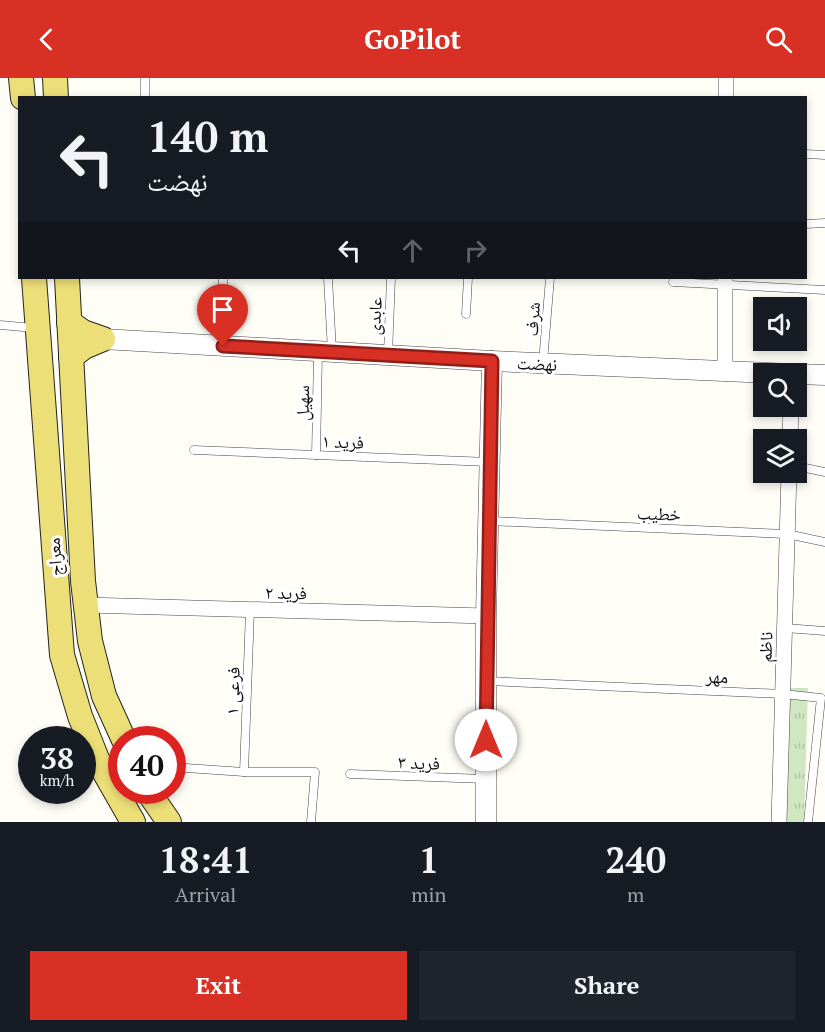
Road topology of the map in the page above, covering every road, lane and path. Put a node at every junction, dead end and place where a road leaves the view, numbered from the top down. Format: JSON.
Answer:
{"nodes":[{"id":1,"x":21,"y":78,"type":"edge"},
{"id":2,"x":55,"y":78,"type":"edge"},
{"id":3,"x":145,"y":78,"type":"edge"},
{"id":4,"x":726,"y":78,"type":"edge"},
{"id":5,"x":23,"y":96,"type":"edge"},
{"id":6,"x":56,"y":96,"type":"edge"},
{"id":7,"x":145,"y":96,"type":"edge"},
{"id":8,"x":726,"y":96,"type":"edge"},
{"id":9,"x":807,"y":154,"type":"edge"},
{"id":10,"x":825,"y":155,"type":"edge"},
{"id":11,"x":825,"y":223,"type":"edge"},
{"id":12,"x":807,"y":224,"type":"edge"},
{"id":13,"x":34,"y":279,"type":"edge"},
{"id":14,"x":67,"y":279,"type":"edge"},
{"id":15,"x":223,"y":279,"type":"edge"},
{"id":16,"x":328,"y":279,"type":"edge"},
{"id":17,"x":392,"y":279,"type":"edge"},
{"id":18,"x":468,"y":279,"type":"edge"},
{"id":19,"x":550,"y":279,"type":"edge"},
{"id":20,"x":725,"y":280,"type":"edge"},
{"id":21,"x":673,"y":282,"type":"dead end"},
{"id":22,"x":825,"y":290,"type":"edge"},
{"id":23,"x":466,"y":314,"type":"dead end"},
{"id":24,"x":69,"y":322,"type":"junction"},
{"id":25,"x":0,"y":325,"type":"edge"},
{"id":26,"x":37,"y":328,"type":"junction"},
{"id":27,"x":103,"y":339,"type":"junction"},
{"id":28,"x":223,"y":346,"type":"junction"},
{"id":29,"x":325,"y":352,"type":"junction"},
{"id":30,"x":387,"y":355,"type":"junction"},
{"id":31,"x":71,"y":357,"type":"junction"},
{"id":32,"x":492,"y":361,"type":"junction"},
{"id":33,"x":543,"y":363,"type":"junction"},
{"id":34,"x":725,"y":370,"type":"junction"},
{"id":35,"x":753,"y":372,"type":"edge"},
{"id":36,"x":807,"y":374,"type":"edge"},
{"id":37,"x":825,"y":375,"type":"edge"},
{"id":38,"x":194,"y":450,"type":"dead end"},
{"id":39,"x":316,"y":455,"type":"junction"},
{"id":40,"x":490,"y":462,"type":"junction"},
{"id":41,"x":807,"y":468,"type":"edge"},
{"id":42,"x":825,"y":472,"type":"edge"},
{"id":43,"x":789,"y":483,"type":"edge"},
{"id":44,"x":490,"y":521,"type":"junction"},
{"id":45,"x":787,"y":534,"type":"junction"},
{"id":46,"x":825,"y":542,"type":"edge"},
{"id":47,"x":86,"y":605,"type":"junction"},
{"id":48,"x":250,"y":611,"type":"junction"},
{"id":49,"x":486,"y":616,"type":"junction"},
{"id":50,"x":785,"y":628,"type":"junction"},
{"id":51,"x":825,"y":631,"type":"edge"},
{"id":52,"x":487,"y":681,"type":"junction"},
{"id":53,"x":783,"y":694,"type":"junction"},
{"id":54,"x":118,"y":726,"type":"edge"},
{"id":55,"x":186,"y":768,"type":"edge"},
{"id":56,"x":244,"y":772,"type":"junction"},
{"id":57,"x":350,"y":774,"type":"dead end"},
{"id":58,"x":486,"y":780,"type":"junction"},
{"id":59,"x":157,"y":804,"type":"edge"},
{"id":60,"x":133,"y":822,"type":"edge"},
{"id":61,"x":169,"y":822,"type":"edge"},
{"id":62,"x":311,"y":822,"type":"edge"},
{"id":63,"x":486,"y":822,"type":"edge"},
{"id":64,"x":779,"y":822,"type":"edge"},
{"id":65,"x":808,"y":822,"type":"edge"}],
"edges":[{"from":1,"to":5,"type":"main road"},
{"from":2,"to":6,"type":"main road"},
{"from":3,"to":7,"type":"lane"},
{"from":4,"to":8,"type":"street"},
{"from":9,"to":10,"type":"lane"},
{"from":11,"to":12,"type":"lane"},
{"from":13,"to":26,"type":"main road","name":"معراج"},
{"from":14,"to":24,"type":"main road","name":"معراج"},
{"from":15,"to":28,"type":"lane"},
{"from":16,"to":29,"type":"lane","name":"سهیل"},
{"from":17,"to":30,"type":"lane","name":"عابدی"},
{"from":18,"to":23,"type":"lane"},
{"from":19,"to":33,"type":"lane","name":"شرف"},
{"from":20,"to":21,"type":"lane"},
{"from":20,"to":22,"type":"lane"},
{"from":20,"to":34,"type":"street"},
{"from":24,"to":27,"type":"main road"},
{"from":24,"to":31,"type":"main road","name":"معراج"},
{"from":25,"to":26,"type":"lane"},
{"from":26,"to":60,"type":"main road","name":"معراج"},
{"from":27,"to":28,"type":"street","name":"نهضت"},
{"from":27,"to":31,"type":"main road"},
{"from":28,"to":29,"type":"street","name":"نهضت"},
{"from":29,"to":30,"type":"street","name":"نهضت"},
{"from":29,"to":39,"type":"lane","name":"سهیل"},
{"from":30,"to":32,"type":"street","name":"نهضت"},
{"from":31,"to":47,"type":"main road","name":"معراج"},
{"from":32,"to":33,"type":"street","name":"نهضت"},
{"from":32,"to":40,"type":"street"},
{"from":33,"to":34,"type":"street","name":"نهضت"},
{"from":34,"to":35,"type":"street","name":"نهضت"},
{"from":36,"to":37,"type":"street","name":"نهضت"},
{"from":38,"to":39,"type":"lane","name":"فرید ۱"},
{"from":39,"to":40,"type":"lane","name":"فرید ۱"},
{"from":40,"to":44,"type":"street"},
{"from":41,"to":42,"type":"lane"},
{"from":43,"to":45,"type":"street","name":"ناظم"},
{"from":44,"to":45,"type":"lane","name":"خطیب"},
{"from":44,"to":49,"type":"street"},
{"from":45,"to":46,"type":"lane","name":"خطیب"},
{"from":45,"to":50,"type":"street","name":"ناظم"},
{"from":47,"to":48,"type":"street","name":"فرید ۲"},
{"from":47,"to":54,"type":"main road","name":"معراج"},
{"from":48,"to":49,"type":"street","name":"فرید ۲"},
{"from":48,"to":56,"type":"lane","name":"فرعی ۱"},
{"from":49,"to":52,"type":"street"},
{"from":50,"to":51,"type":"lane"},
{"from":50,"to":53,"type":"street","name":"ناظم"},
{"from":52,"to":53,"type":"lane","name":"مهر"},
{"from":52,"to":58,"type":"street"},
{"from":53,"to":64,"type":"street","name":"ناظم"},
{"from":53,"to":65,"type":"lane","name":"مهر"},
{"from":55,"to":56,"type":"lane"},
{"from":56,"to":62,"type":"lane"},
{"from":57,"to":58,"type":"lane","name":"فرید ۳"},
{"from":58,"to":63,"type":"street"},
{"from":59,"to":61,"type":"main road"}]}
